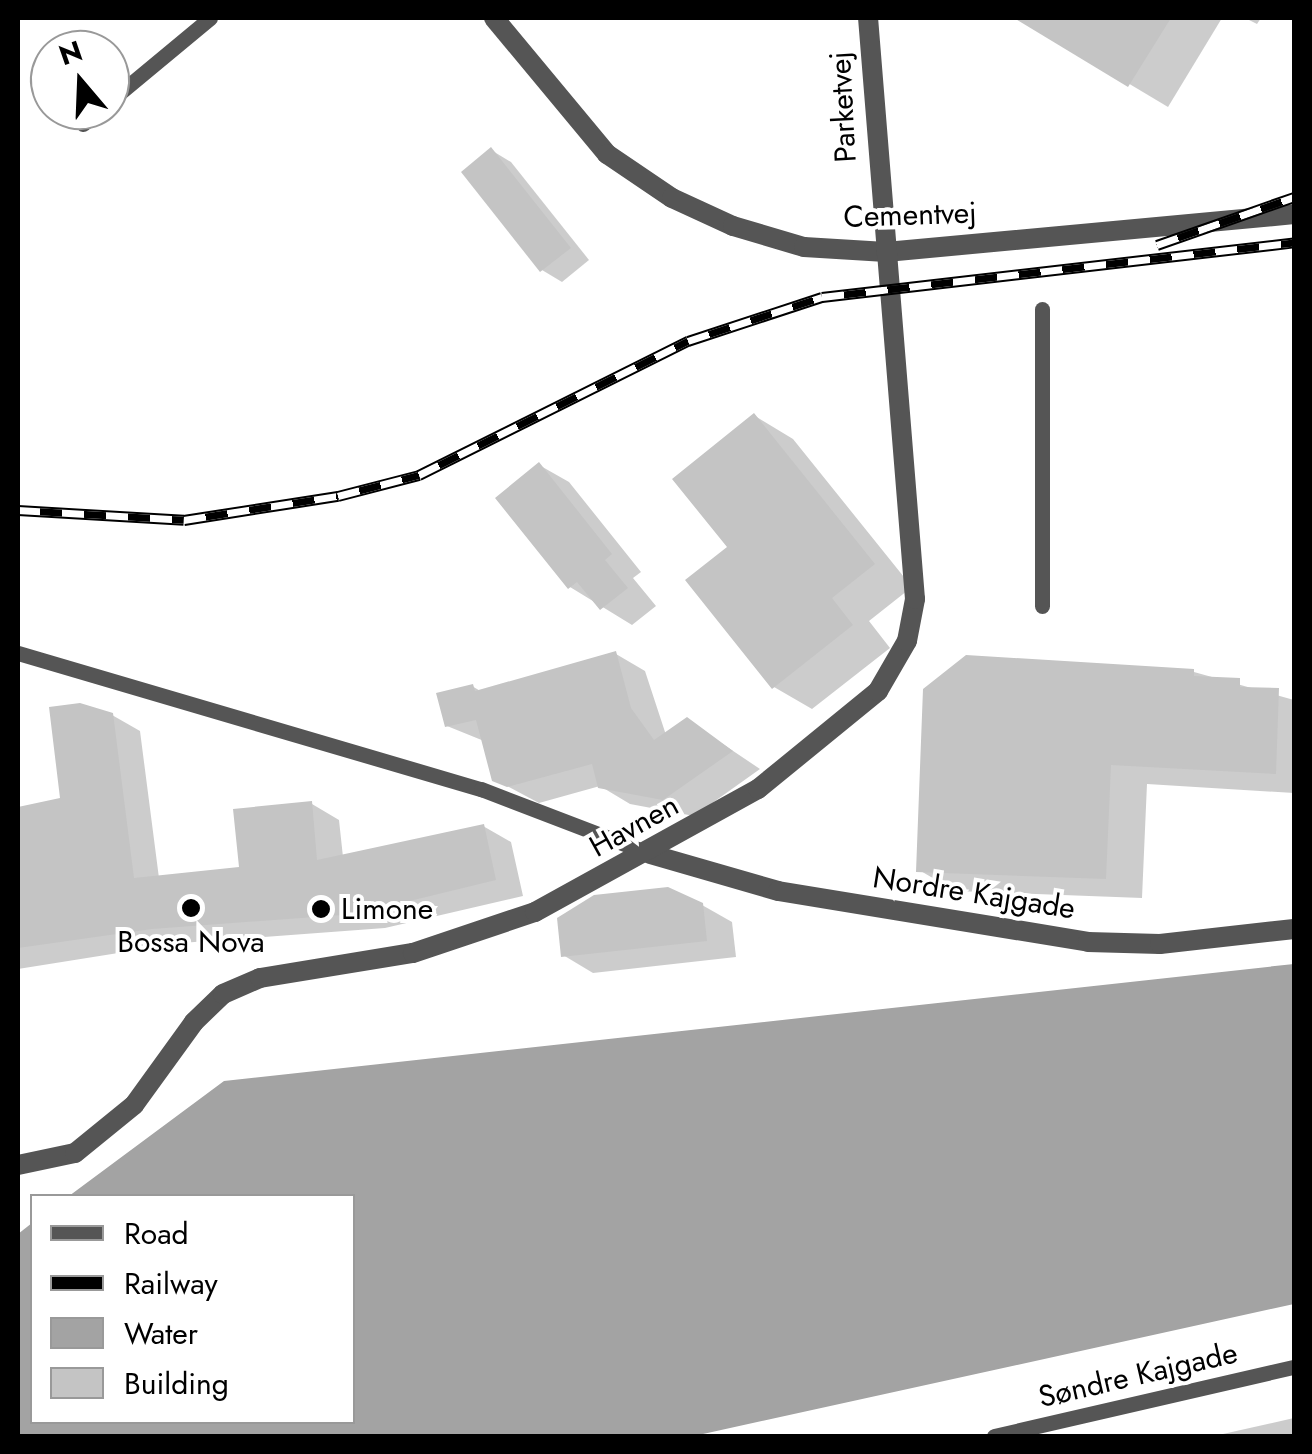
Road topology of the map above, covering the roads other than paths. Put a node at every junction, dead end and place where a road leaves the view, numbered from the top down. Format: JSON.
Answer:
{"nodes":[{"id":1,"x":210,"y":18,"type":"edge"},
{"id":2,"x":494,"y":18,"type":"edge"},
{"id":3,"x":868,"y":18,"type":"edge"},
{"id":4,"x":130,"y":85,"type":"edge"},
{"id":5,"x":1294,"y":214,"type":"edge"},
{"id":6,"x":886,"y":252,"type":"junction"},
{"id":7,"x":1042,"y":309,"type":"dead end"},
{"id":8,"x":1042,"y":606,"type":"dead end"},
{"id":9,"x":18,"y":654,"type":"edge"},
{"id":10,"x":650,"y":854,"type":"junction"},
{"id":11,"x":1294,"y":929,"type":"edge"},
{"id":12,"x":18,"y":1165,"type":"edge"},
{"id":13,"x":1294,"y":1366,"type":"edge"},
{"id":14,"x":994,"y":1436,"type":"edge"}],
"edges":[{"from":1,"to":4,"type":"lane"},
{"from":2,"to":6,"type":"street","name":"Cementvej"},
{"from":3,"to":6,"type":"street","name":"Parketvej"},
{"from":5,"to":6,"type":"street","name":"Cementvej"},
{"from":6,"to":10,"type":"street","name":"Havnen"},
{"from":7,"to":8,"type":"lane"},
{"from":9,"to":10,"type":"lane"},
{"from":10,"to":11,"type":"street","name":"Nordre Kajgade"},
{"from":10,"to":12,"type":"street","name":"Havnen"},
{"from":13,"to":14,"type":"lane","name":"Søndre Kajgade"}]}
